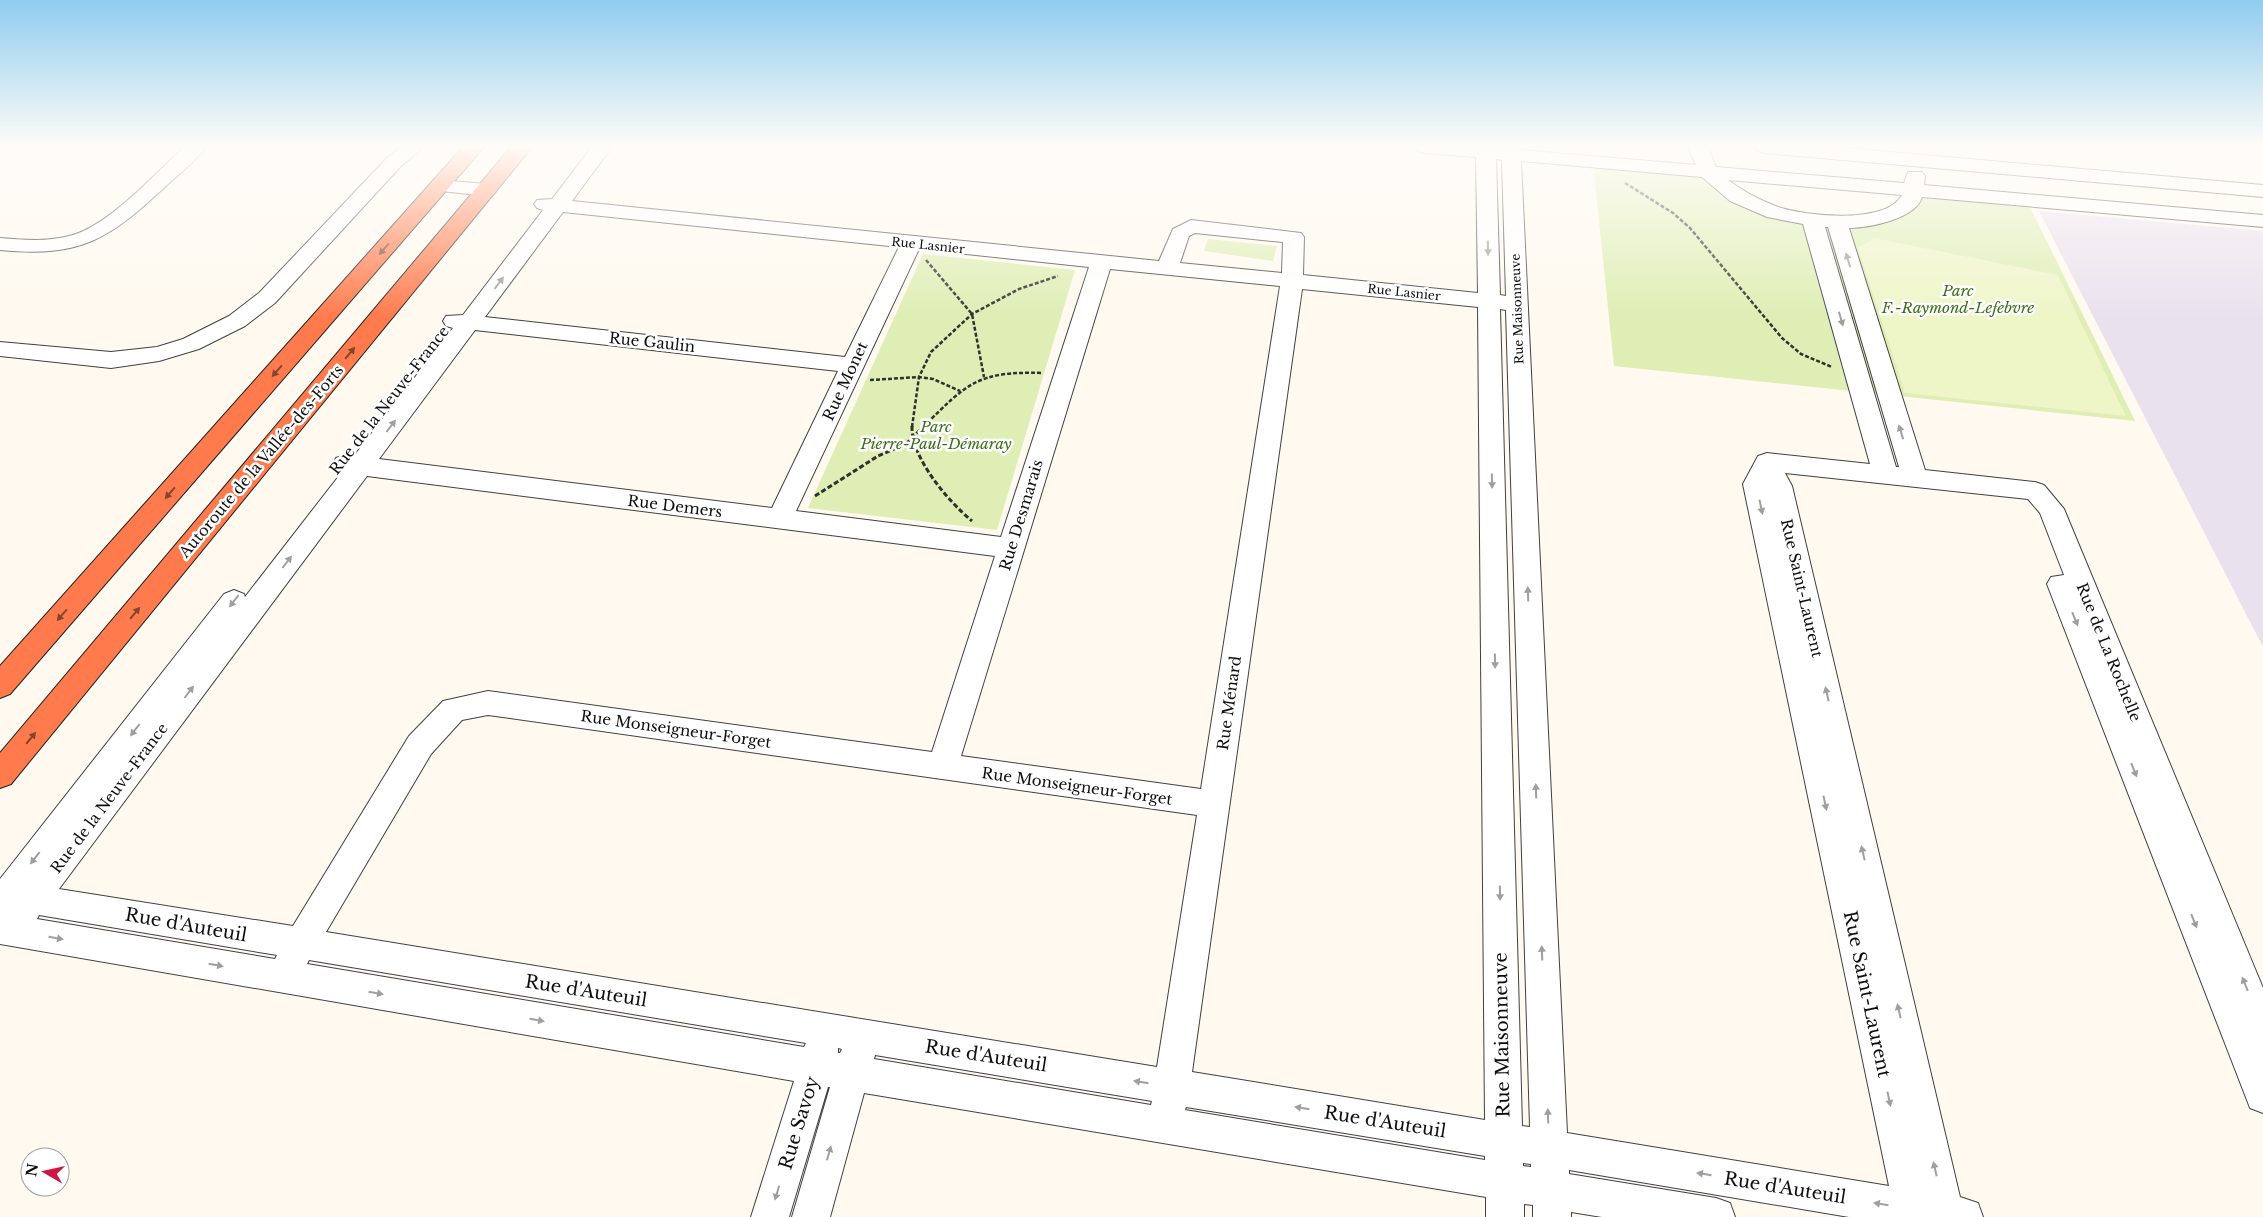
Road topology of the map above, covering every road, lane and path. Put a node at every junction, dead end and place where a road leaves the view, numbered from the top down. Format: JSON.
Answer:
{"nodes":[{"id":1,"x":132,"y":204,"type":"edge"},
{"id":2,"x":351,"y":204,"type":"edge"},
{"id":3,"x":423,"y":204,"type":"edge"},
{"id":4,"x":476,"y":204,"type":"edge"},
{"id":5,"x":1495,"y":204,"type":"edge"},
{"id":6,"x":1505,"y":204,"type":"edge"},
{"id":7,"x":1659,"y":204,"type":"edge"},
{"id":8,"x":1753,"y":204,"type":"edge"},
{"id":9,"x":1908,"y":204,"type":"edge"},
{"id":10,"x":2066,"y":204,"type":"edge"},
{"id":11,"x":2171,"y":204,"type":"edge"},
{"id":12,"x":550,"y":205,"type":"joint"},
{"id":13,"x":2177,"y":214,"type":"junction"},
{"id":14,"x":2263,"y":221,"type":"edge"},
{"id":15,"x":1813,"y":222,"type":"junction"},
{"id":16,"x":1837,"y":224,"type":"junction"},
{"id":17,"x":911,"y":243,"type":"junction"},
{"id":18,"x":0,"y":244,"type":"edge"},
{"id":19,"x":1100,"y":262,"type":"junction"},
{"id":20,"x":1167,"y":268,"type":"junction"},
{"id":21,"x":1292,"y":280,"type":"junction"},
{"id":22,"x":1832,"y":288,"type":"junction"},
{"id":23,"x":1858,"y":290,"type":"junction"},
{"id":24,"x":1489,"y":301,"type":"junction"},
{"id":25,"x":1517,"y":305,"type":"junction"},
{"id":26,"x":972,"y":314,"type":"junction"},
{"id":27,"x":460,"y":321,"type":"junction"},
{"id":28,"x":0,"y":349,"type":"edge"},
{"id":29,"x":849,"y":373,"type":"junction"},
{"id":30,"x":1066,"y":374,"type":"junction"},
{"id":31,"x":1857,"y":374,"type":"junction"},
{"id":32,"x":919,"y":377,"type":"junction"},
{"id":33,"x":984,"y":377,"type":"junction"},
{"id":34,"x":960,"y":392,"type":"junction"},
{"id":35,"x":1491,"y":437,"type":"junction"},
{"id":36,"x":912,"y":439,"type":"junction"},
{"id":37,"x":1522,"y":440,"type":"junction"},
{"id":38,"x":351,"y":464,"type":"junction"},
{"id":39,"x":1886,"y":476,"type":"junction"},
{"id":40,"x":1915,"y":478,"type":"junction"},
{"id":41,"x":779,"y":520,"type":"junction"},
{"id":42,"x":1007,"y":548,"type":"junction"},
{"id":43,"x":1494,"y":623,"type":"junction"},
{"id":44,"x":1530,"y":627,"type":"junction"},
{"id":45,"x":0,"y":686,"type":"edge"},
{"id":46,"x":942,"y":768,"type":"junction"},
{"id":47,"x":0,"y":776,"type":"edge"},
{"id":48,"x":1214,"y":804,"type":"junction"},
{"id":49,"x":2164,"y":815,"type":"junction"},
{"id":50,"x":1499,"y":852,"type":"junction"},
{"id":51,"x":1538,"y":857,"type":"junction"},
{"id":52,"x":8,"y":915,"type":"edge"},
{"id":53,"x":300,"y":944,"type":"junction"},
{"id":54,"x":280,"y":976,"type":"junction"},
{"id":55,"x":828,"y":1030,"type":"junction"},
{"id":56,"x":2263,"y":1030,"type":"edge"},
{"id":57,"x":863,"y":1035,"type":"junction"},
{"id":58,"x":816,"y":1067,"type":"junction"},
{"id":59,"x":852,"y":1073,"type":"junction"},
{"id":60,"x":1172,"y":1087,"type":"junction"},
{"id":61,"x":2263,"y":1095,"type":"edge"},
{"id":62,"x":1166,"y":1126,"type":"junction"},
{"id":63,"x":1504,"y":1141,"type":"junction"},
{"id":64,"x":1550,"y":1149,"type":"junction"},
{"id":65,"x":1504,"y":1182,"type":"junction"},
{"id":66,"x":1552,"y":1203,"type":"edge"},
{"id":67,"x":1937,"y":1215,"type":"edge"},
{"id":68,"x":770,"y":1217,"type":"edge"},
{"id":69,"x":811,"y":1217,"type":"edge"},
{"id":70,"x":1505,"y":1217,"type":"edge"},
{"id":71,"x":1716,"y":1217,"type":"edge"}],
"edges":[{"from":1,"to":18,"type":"street"},
{"from":2,"to":28,"type":"street"},
{"from":3,"to":45,"type":"highway","one_way":true},
{"from":47,"to":4,"type":"highway","name":"Autoroute de la Vallée-des-Forts","one_way":true},
{"from":5,"to":24,"type":"street","name":"Rue Maisonneuve","one_way":true},
{"from":6,"to":25,"type":"street","name":"Rue Maisonneuve"},
{"from":7,"to":31,"type":"path"},
{"from":8,"to":15,"type":"street"},
{"from":9,"to":16,"type":"street"},
{"from":10,"to":13,"type":"street"},
{"from":11,"to":13,"type":"street"},
{"from":12,"to":17,"type":"street","name":"Rue Lasnier"},
{"from":12,"to":27,"type":"street","name":"Rue de la Neuve-France"},
{"from":13,"to":14,"type":"street"},
{"from":15,"to":16,"type":"street"},
{"from":15,"to":22,"type":"street"},
{"from":23,"to":16,"type":"street","one_way":true},
{"from":17,"to":19,"type":"street","name":"Rue Lasnier"},
{"from":17,"to":26,"type":"path"},
{"from":17,"to":29,"type":"street","name":"Rue Monet"},
{"from":19,"to":20,"type":"street","name":"Rue Lasnier"},
{"from":19,"to":26,"type":"path"},
{"from":19,"to":30,"type":"street","name":"Rue Desmarais"},
{"from":20,"to":21,"type":"street","name":"Rue Lasnier"},
{"from":20,"to":21,"type":"street"},
{"from":21,"to":24,"type":"street","name":"Rue Lasnier"},
{"from":21,"to":48,"type":"street","name":"Rue Ménard"},
{"from":22,"to":23,"type":"street"},
{"from":22,"to":31,"type":"street","one_way":true},
{"from":40,"to":23,"type":"street","one_way":true},
{"from":24,"to":25,"type":"street","name":"Rue Lasnier"},
{"from":24,"to":35,"type":"street","name":"Rue Maisonneuve"},
{"from":25,"to":37,"type":"street","name":"Rue Maisonneuve"},
{"from":26,"to":32,"type":"path"},
{"from":26,"to":33,"type":"path"},
{"from":27,"to":29,"type":"street","name":"Rue Gaulin"},
{"from":27,"to":38,"type":"street","name":"Rue de la Neuve-France"},
{"from":29,"to":32,"type":"path"},
{"from":29,"to":41,"type":"street","name":"Rue Monet"},
{"from":30,"to":33,"type":"path"},
{"from":30,"to":42,"type":"street","name":"Rue Desmarais"},
{"from":31,"to":39,"type":"street"},
{"from":32,"to":34,"type":"path"},
{"from":32,"to":36,"type":"path"},
{"from":33,"to":34,"type":"path"},
{"from":34,"to":36,"type":"path"},
{"from":35,"to":37,"type":"street"},
{"from":35,"to":43,"type":"street","name":"Rue Maisonneuve","one_way":true},
{"from":36,"to":41,"type":"path"},
{"from":36,"to":42,"type":"path"},
{"from":44,"to":37,"type":"street","name":"Rue Maisonneuve","one_way":true},
{"from":38,"to":41,"type":"street","name":"Rue Demers"},
{"from":38,"to":52,"type":"street","name":"Rue de la Neuve-France"},
{"from":39,"to":40,"type":"street","name":"Rue de La Rochelle"},
{"from":39,"to":67,"type":"street","name":"Rue Saint-Laurent"},
{"from":40,"to":49,"type":"street","name":"Rue de La Rochelle"},
{"from":41,"to":42,"type":"street","name":"Rue Demers"},
{"from":42,"to":46,"type":"street","name":"Rue Desmarais"},
{"from":43,"to":44,"type":"street"},
{"from":43,"to":50,"type":"street","name":"Rue Maisonneuve","one_way":true},
{"from":51,"to":44,"type":"street","name":"Rue Maisonneuve","one_way":true},
{"from":46,"to":48,"type":"street","name":"Rue Monseigneur-Forget"},
{"from":46,"to":53,"type":"street","name":"Rue Monseigneur-Forget"},
{"from":48,"to":60,"type":"street","name":"Rue Ménard"},
{"from":56,"to":49,"type":"street","name":"Rue de La Rochelle","one_way":true},
{"from":49,"to":61,"type":"street","name":"Rue de La Rochelle","one_way":true},
{"from":50,"to":51,"type":"street"},
{"from":50,"to":63,"type":"street","name":"Rue Maisonneuve","one_way":true},
{"from":64,"to":51,"type":"street","name":"Rue Maisonneuve","one_way":true},
{"from":52,"to":53,"type":"street","name":"Rue d'Auteuil"},
{"from":52,"to":54,"type":"street","one_way":true},
{"from":53,"to":54,"type":"street","name":"Rue Monseigneur-Forget"},
{"from":53,"to":55,"type":"street","name":"Rue d'Auteuil"},
{"from":54,"to":58,"type":"street","one_way":true},
{"from":55,"to":57,"type":"street","name":"Rue d'Auteuil"},
{"from":55,"to":58,"type":"street","name":"Rue Savoy"},
{"from":57,"to":59,"type":"street"},
{"from":60,"to":57,"type":"street","name":"Rue d'Auteuil","one_way":true},
{"from":58,"to":59,"type":"street"},
{"from":58,"to":68,"type":"street","name":"Rue Savoy","one_way":true},
{"from":59,"to":62,"type":"street"},
{"from":69,"to":59,"type":"street","one_way":true},
{"from":60,"to":62,"type":"street","name":"Rue Ménard"},
{"from":63,"to":60,"type":"street","name":"Rue d'Auteuil","one_way":true},
{"from":62,"to":65,"type":"street"},
{"from":63,"to":64,"type":"street","name":"Rue d'Auteuil"},
{"from":63,"to":65,"type":"street","name":"Rue Maisonneuve"},
{"from":64,"to":66,"type":"street","name":"Rue Maisonneuve"},
{"from":67,"to":64,"type":"street","name":"Rue d'Auteuil","one_way":true},
{"from":65,"to":66,"type":"street"},
{"from":65,"to":70,"type":"street","name":"Rue Maisonneuve"},
{"from":66,"to":71,"type":"street"}]}
